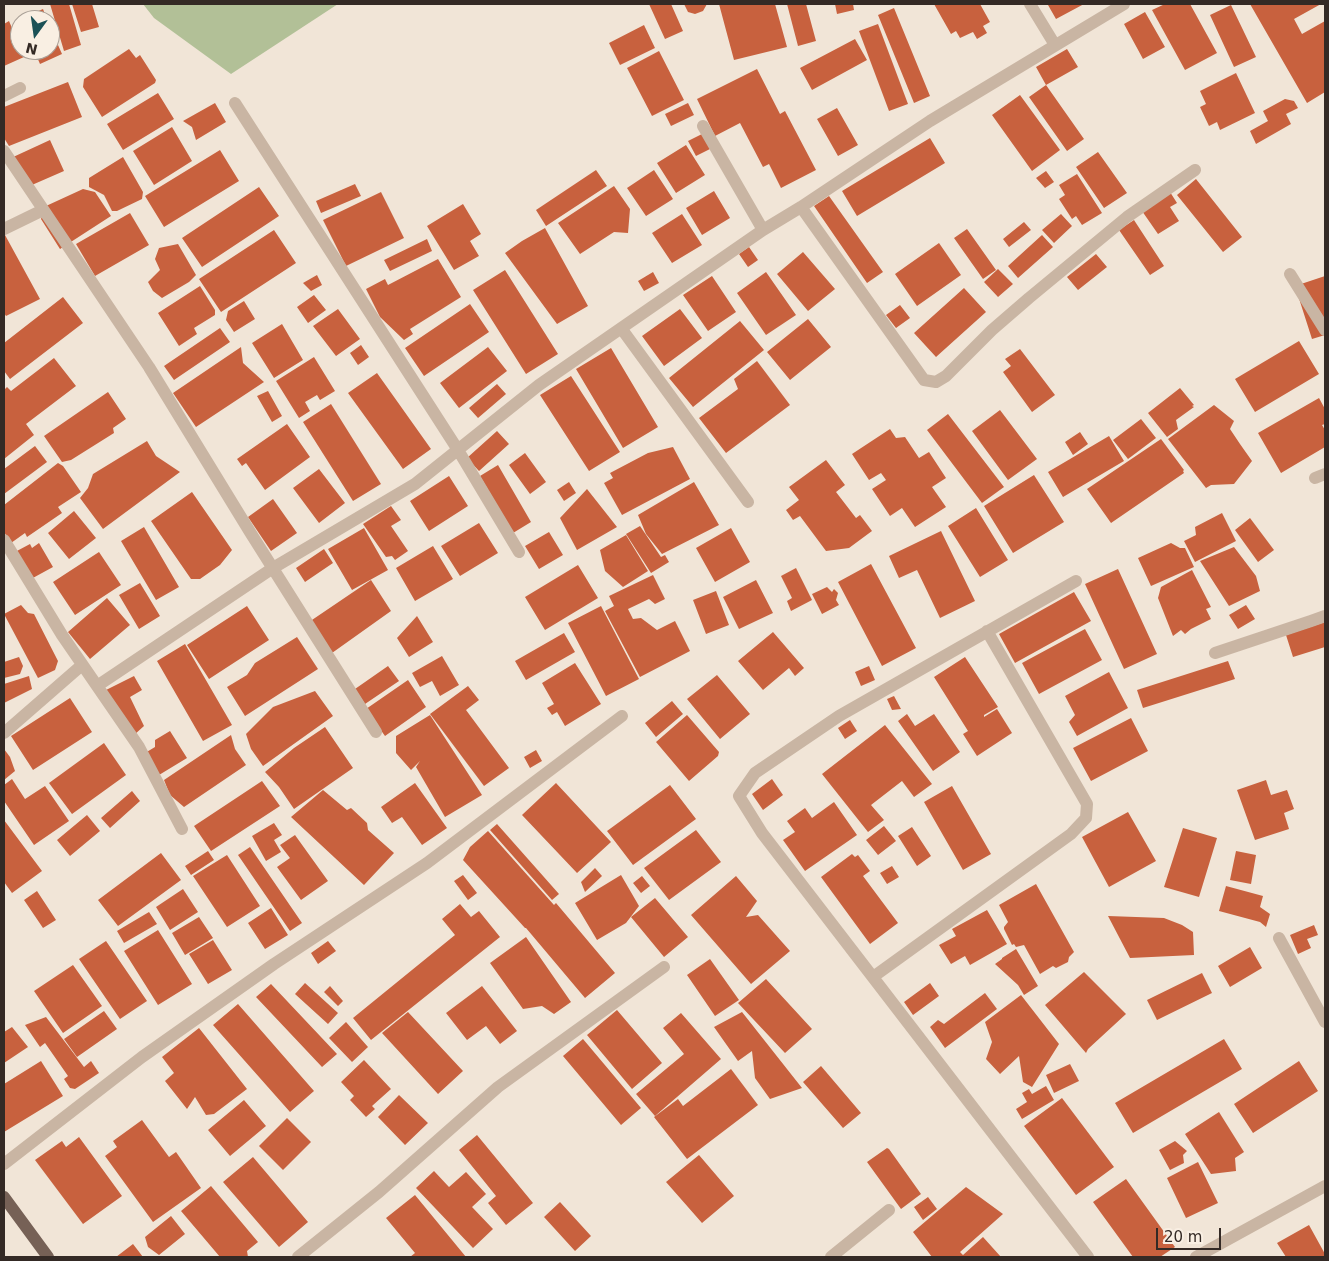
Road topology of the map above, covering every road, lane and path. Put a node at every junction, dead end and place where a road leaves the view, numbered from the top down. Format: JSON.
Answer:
{"nodes":[{"id":1,"x":1030,"y":4,"type":"edge"},
{"id":2,"x":1124,"y":4,"type":"edge"},
{"id":3,"x":1055,"y":45,"type":"junction"},
{"id":4,"x":20,"y":88,"type":"dead end"},
{"id":5,"x":4,"y":96,"type":"edge"},
{"id":6,"x":235,"y":103,"type":"dead end"},
{"id":7,"x":703,"y":126,"type":"dead end"},
{"id":8,"x":4,"y":151,"type":"edge"},
{"id":9,"x":1195,"y":170,"type":"dead end"},
{"id":10,"x":801,"y":207,"type":"junction"},
{"id":11,"x":43,"y":210,"type":"junction"},
{"id":12,"x":4,"y":229,"type":"edge"},
{"id":13,"x":763,"y":230,"type":"junction"},
{"id":14,"x":1290,"y":274,"type":"dead end"},
{"id":15,"x":621,"y":328,"type":"junction"},
{"id":16,"x":1325,"y":330,"type":"edge"},
{"id":17,"x":458,"y":450,"type":"junction"},
{"id":18,"x":748,"y":502,"type":"dead end"},
{"id":19,"x":4,"y":540,"type":"edge"},
{"id":20,"x":519,"y":552,"type":"dead end"},
{"id":21,"x":274,"y":568,"type":"junction"},
{"id":22,"x":1076,"y":581,"type":"dead end"},
{"id":23,"x":1325,"y":616,"type":"edge"},
{"id":24,"x":987,"y":631,"type":"junction"},
{"id":25,"x":1215,"y":652,"type":"dead end"},
{"id":26,"x":82,"y":664,"type":"junction"},
{"id":27,"x":97,"y":686,"type":"junction"},
{"id":28,"x":622,"y":716,"type":"dead end"},
{"id":29,"x":376,"y":732,"type":"dead end"},
{"id":30,"x":4,"y":733,"type":"edge"},
{"id":31,"x":182,"y":829,"type":"dead end"},
{"id":32,"x":1279,"y":938,"type":"dead end"},
{"id":33,"x":664,"y":967,"type":"dead end"},
{"id":34,"x":873,"y":977,"type":"junction"},
{"id":35,"x":1325,"y":1022,"type":"edge"},
{"id":36,"x":4,"y":1164,"type":"edge"},
{"id":37,"x":1325,"y":1186,"type":"edge"},
{"id":38,"x":4,"y":1197,"type":"edge"},
{"id":39,"x":889,"y":1210,"type":"dead end"},
{"id":40,"x":48,"y":1257,"type":"edge"},
{"id":41,"x":298,"y":1257,"type":"edge"},
{"id":42,"x":831,"y":1257,"type":"edge"},
{"id":43,"x":1088,"y":1257,"type":"edge"},
{"id":44,"x":1196,"y":1257,"type":"edge"}],
"edges":[{"from":1,"to":3,"type":"street"},
{"from":2,"to":3,"type":"street"},
{"from":3,"to":10,"type":"street"},
{"from":4,"to":5,"type":"street"},
{"from":6,"to":17,"type":"street"},
{"from":7,"to":13,"type":"street"},
{"from":8,"to":11,"type":"street"},
{"from":9,"to":10,"type":"street"},
{"from":10,"to":13,"type":"street"},
{"from":11,"to":12,"type":"street"},
{"from":11,"to":21,"type":"street"},
{"from":13,"to":15,"type":"street"},
{"from":14,"to":16,"type":"street"},
{"from":15,"to":17,"type":"street"},
{"from":15,"to":18,"type":"street"},
{"from":17,"to":20,"type":"street"},
{"from":17,"to":21,"type":"street"},
{"from":19,"to":26,"type":"street"},
{"from":21,"to":27,"type":"street"},
{"from":21,"to":29,"type":"street"},
{"from":22,"to":24,"type":"street"},
{"from":23,"to":25,"type":"street"},
{"from":24,"to":34,"type":"street"},
{"from":24,"to":34,"type":"street"},
{"from":26,"to":27,"type":"street"},
{"from":26,"to":30,"type":"street"},
{"from":27,"to":31,"type":"street"},
{"from":28,"to":36,"type":"street"},
{"from":32,"to":35,"type":"street"},
{"from":33,"to":41,"type":"street"},
{"from":34,"to":43,"type":"street"},
{"from":37,"to":44,"type":"street"},
{"from":38,"to":40,"type":"main road"},
{"from":39,"to":42,"type":"street"}]}
